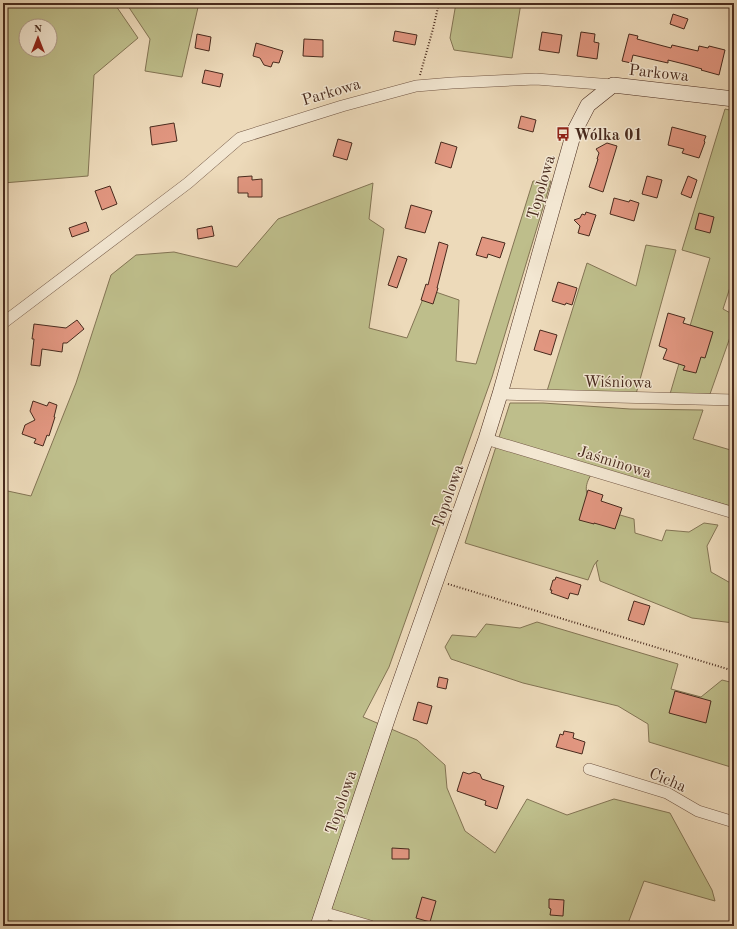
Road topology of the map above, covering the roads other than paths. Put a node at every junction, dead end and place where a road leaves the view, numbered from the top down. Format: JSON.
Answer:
{"nodes":[{"id":1,"x":613,"y":85,"type":"junction"},
{"id":2,"x":734,"y":99,"type":"edge"},
{"id":3,"x":3,"y":323,"type":"edge"},
{"id":4,"x":500,"y":394,"type":"junction"},
{"id":5,"x":734,"y":400,"type":"edge"},
{"id":6,"x":486,"y":439,"type":"junction"},
{"id":7,"x":734,"y":513,"type":"edge"},
{"id":8,"x":589,"y":770,"type":"dead end"},
{"id":9,"x":734,"y":822,"type":"edge"},
{"id":10,"x":320,"y":919,"type":"edge"},
{"id":11,"x":370,"y":926,"type":"edge"}],
"edges":[{"from":1,"to":2,"type":"street","name":"Parkowa"},
{"from":1,"to":3,"type":"street","name":"Parkowa"},
{"from":1,"to":4,"type":"street","name":"Topolowa"},
{"from":4,"to":5,"type":"street","name":"Wiśniowa"},
{"from":4,"to":6,"type":"street","name":"Topolowa"},
{"from":6,"to":7,"type":"street","name":"Jaśminowa"},
{"from":6,"to":10,"type":"street","name":"Topolowa"},
{"from":8,"to":9,"type":"street","name":"Cicha"},
{"from":10,"to":11,"type":"street"}]}
